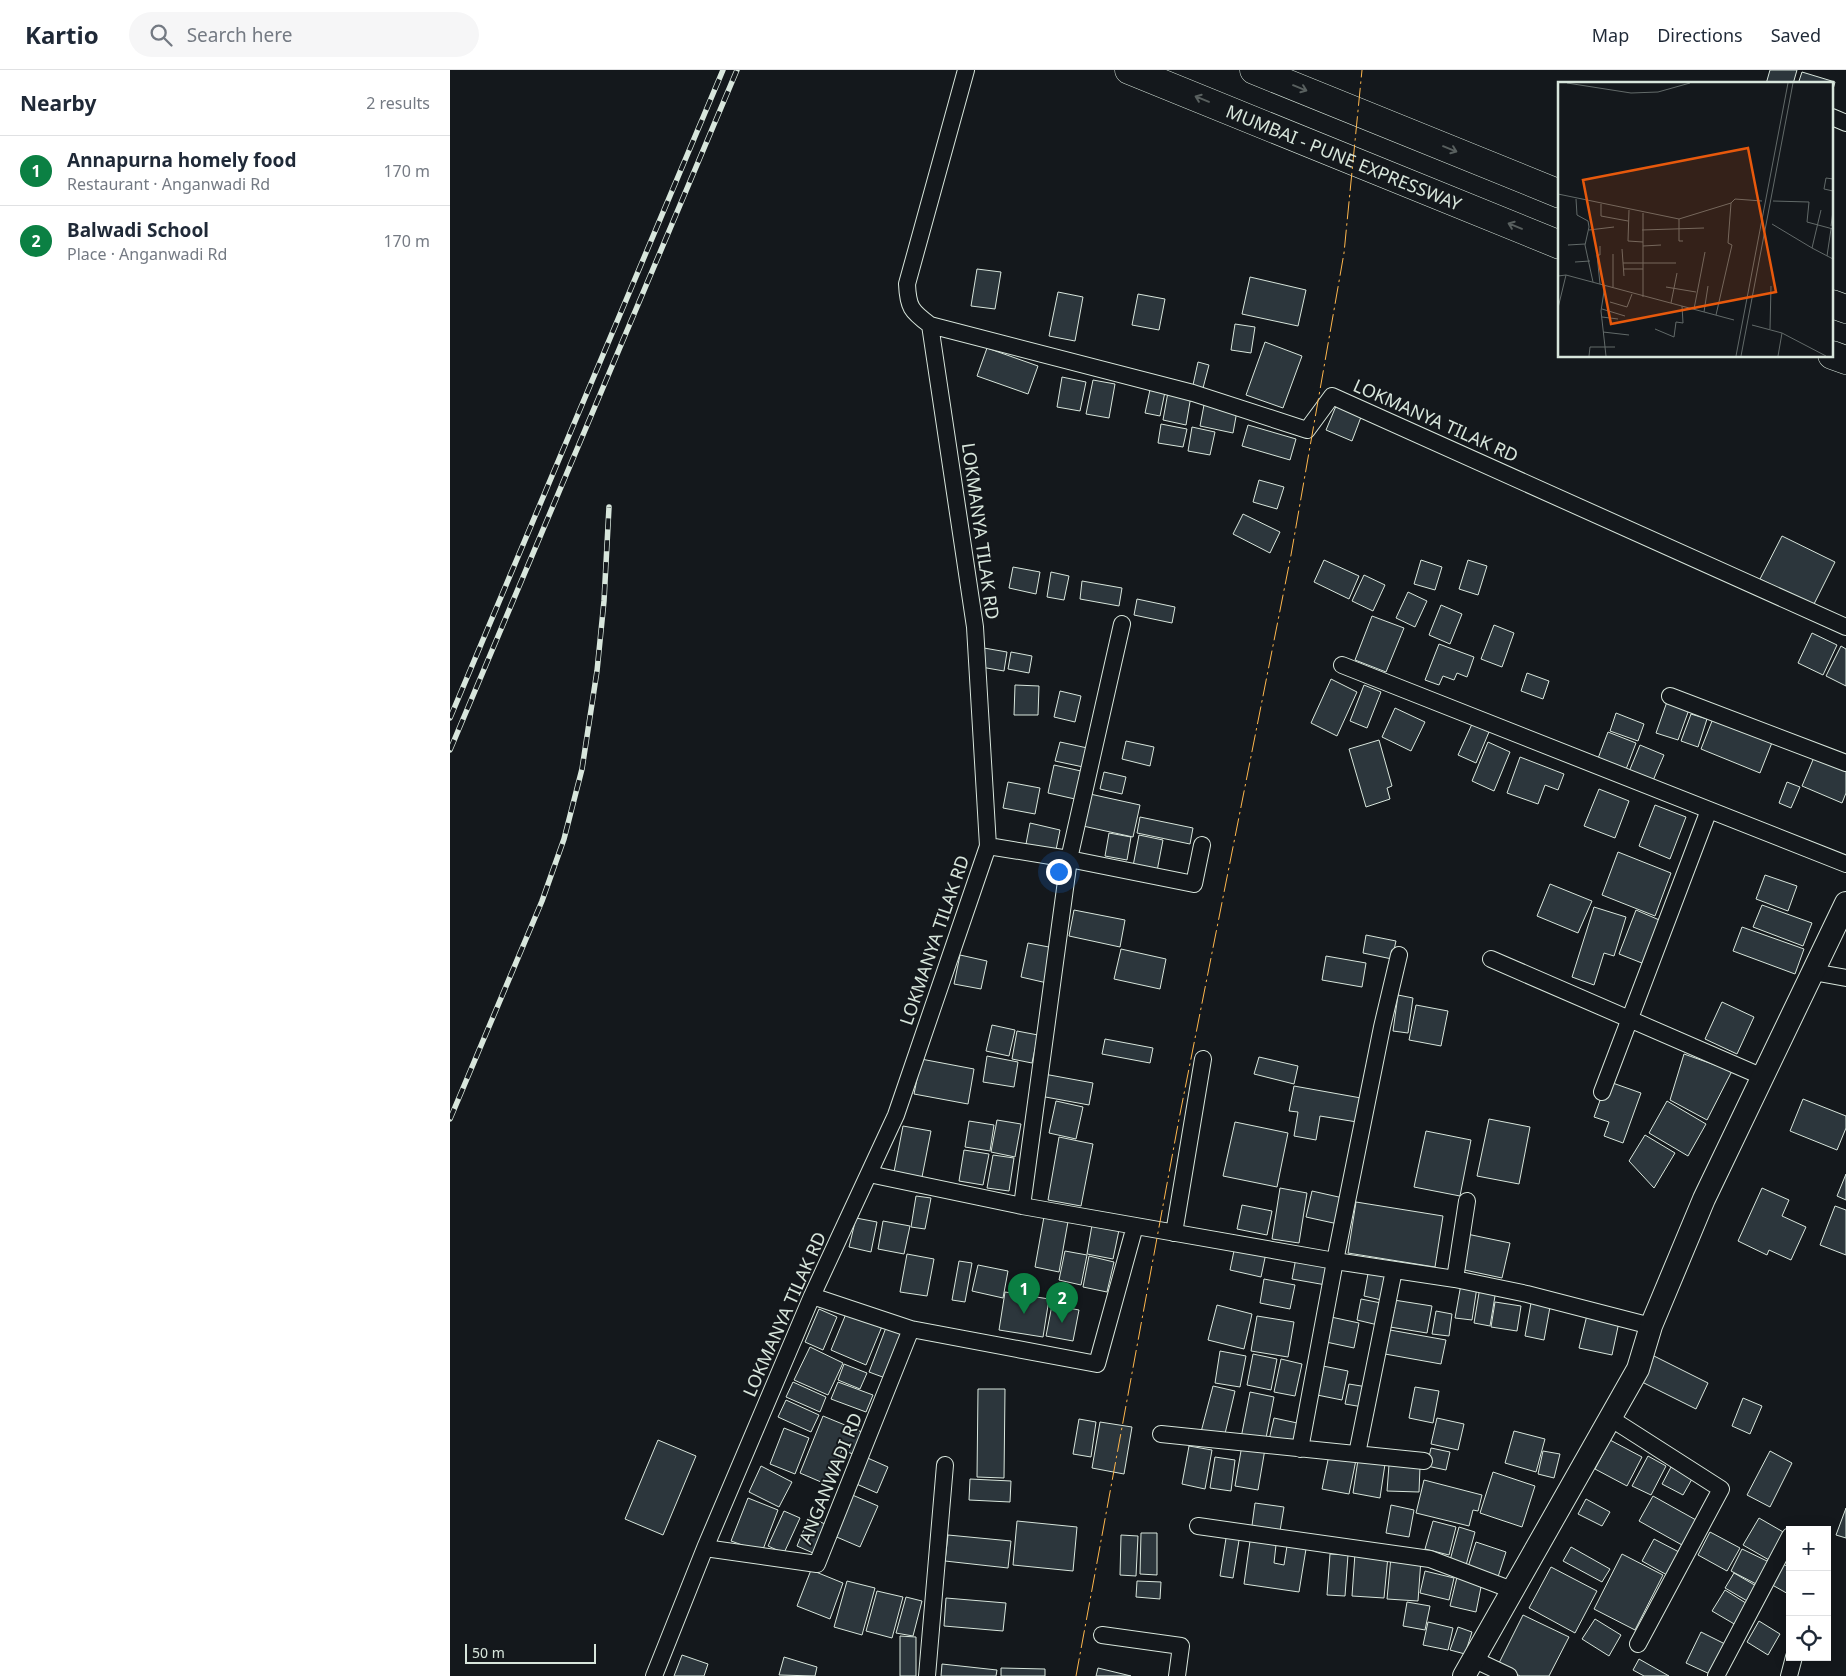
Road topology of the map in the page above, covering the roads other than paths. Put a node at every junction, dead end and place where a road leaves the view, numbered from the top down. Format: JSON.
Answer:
{"nodes":[{"id":1,"x":966,"y":70,"type":"edge"},
{"id":2,"x":1129,"y":70,"type":"edge"},
{"id":3,"x":1254,"y":70,"type":"edge"},
{"id":4,"x":1834,"y":119,"type":"edge"},
{"id":5,"x":1846,"y":123,"type":"edge"},
{"id":6,"x":1558,"y":193,"type":"edge"},
{"id":7,"x":1558,"y":243,"type":"edge"},
{"id":8,"x":1834,"y":305,"type":"edge"},
{"id":9,"x":1846,"y":310,"type":"edge"},
{"id":10,"x":930,"y":325,"type":"junction"},
{"id":11,"x":1834,"y":356,"type":"edge"},
{"id":12,"x":1846,"y":360,"type":"edge"},
{"id":13,"x":1122,"y":624,"type":"dead end"},
{"id":14,"x":1846,"y":627,"type":"edge"},
{"id":15,"x":1342,"y":665,"type":"dead end"},
{"id":16,"x":1670,"y":696,"type":"dead end"},
{"id":17,"x":1846,"y":763,"type":"edge"},
{"id":18,"x":1709,"y":810,"type":"junction"},
{"id":19,"x":988,"y":846,"type":"junction"},
{"id":20,"x":1202,"y":846,"type":"dead end"},
{"id":21,"x":1069,"y":859,"type":"junction"},
{"id":22,"x":1846,"y":864,"type":"edge"},
{"id":23,"x":1846,"y":903,"type":"edge"},
{"id":24,"x":1399,"y":955,"type":"dead end"},
{"id":25,"x":1491,"y":959,"type":"dead end"},
{"id":26,"x":1813,"y":972,"type":"junction"},
{"id":27,"x":1846,"y":978,"type":"edge"},
{"id":28,"x":1630,"y":1019,"type":"junction"},
{"id":29,"x":1203,"y":1059,"type":"dead end"},
{"id":30,"x":1763,"y":1077,"type":"junction"},
{"id":31,"x":1602,"y":1092,"type":"dead end"},
{"id":32,"x":869,"y":1174,"type":"junction"},
{"id":33,"x":1467,"y":1201,"type":"dead end"},
{"id":34,"x":1022,"y":1206,"type":"junction"},
{"id":35,"x":1135,"y":1226,"type":"junction"},
{"id":36,"x":1174,"y":1233,"type":"junction"},
{"id":37,"x":1335,"y":1261,"type":"junction"},
{"id":38,"x":1394,"y":1270,"type":"junction"},
{"id":39,"x":1454,"y":1279,"type":"junction"},
{"id":40,"x":812,"y":1296,"type":"junction"},
{"id":41,"x":1652,"y":1326,"type":"junction"},
{"id":42,"x":911,"y":1329,"type":"junction"},
{"id":43,"x":1610,"y":1418,"type":"junction"},
{"id":44,"x":1162,"y":1434,"type":"dead end"},
{"id":45,"x":1300,"y":1449,"type":"junction"},
{"id":46,"x":1357,"y":1454,"type":"junction"},
{"id":47,"x":1424,"y":1461,"type":"dead end"},
{"id":48,"x":945,"y":1466,"type":"dead end"},
{"id":49,"x":1198,"y":1526,"type":"dead end"},
{"id":50,"x":1786,"y":1544,"type":"edge"},
{"id":51,"x":705,"y":1548,"type":"junction"},
{"id":52,"x":1512,"y":1590,"type":"junction"},
{"id":53,"x":1102,"y":1636,"type":"dead end"},
{"id":54,"x":1638,"y":1644,"type":"dead end"},
{"id":55,"x":1793,"y":1661,"type":"edge"},
{"id":56,"x":1469,"y":1667,"type":"edge"},
{"id":57,"x":654,"y":1676,"type":"edge"},
{"id":58,"x":927,"y":1676,"type":"edge"},
{"id":59,"x":1176,"y":1676,"type":"edge"},
{"id":60,"x":1509,"y":1676,"type":"edge"},
{"id":61,"x":1716,"y":1676,"type":"edge"},
{"id":62,"x":1789,"y":1676,"type":"edge"}],
"edges":[{"from":1,"to":10,"type":"street"},
{"from":7,"to":2,"type":"highway","name":"MUMBAI - PUNE EXPRESSWAY","one_way":true},
{"from":3,"to":6,"type":"highway","one_way":true},
{"from":4,"to":5,"type":"street"},
{"from":8,"to":9,"type":"highway"},
{"from":10,"to":14,"type":"street","name":"LOKMANYA TILAK RD"},
{"from":10,"to":19,"type":"street","name":"LOKMANYA TILAK RD"},
{"from":11,"to":12,"type":"highway"},
{"from":13,"to":21,"type":"street"},
{"from":15,"to":18,"type":"street"},
{"from":16,"to":17,"type":"street"},
{"from":18,"to":22,"type":"street"},
{"from":18,"to":28,"type":"street"},
{"from":19,"to":21,"type":"street"},
{"from":19,"to":32,"type":"street","name":"LOKMANYA TILAK RD"},
{"from":20,"to":21,"type":"street"},
{"from":21,"to":34,"type":"street"},
{"from":23,"to":26,"type":"main road"},
{"from":24,"to":37,"type":"street"},
{"from":25,"to":28,"type":"street"},
{"from":26,"to":27,"type":"street"},
{"from":26,"to":30,"type":"main road"},
{"from":28,"to":30,"type":"street"},
{"from":28,"to":31,"type":"street"},
{"from":29,"to":36,"type":"street"},
{"from":30,"to":41,"type":"main road"},
{"from":32,"to":34,"type":"street"},
{"from":32,"to":40,"type":"street","name":"LOKMANYA TILAK RD"},
{"from":33,"to":39,"type":"street"},
{"from":34,"to":35,"type":"street"},
{"from":35,"to":36,"type":"street"},
{"from":35,"to":42,"type":"street"},
{"from":36,"to":37,"type":"street"},
{"from":37,"to":38,"type":"street"},
{"from":37,"to":45,"type":"street"},
{"from":38,"to":39,"type":"street"},
{"from":38,"to":46,"type":"street"},
{"from":39,"to":41,"type":"street"},
{"from":40,"to":42,"type":"street"},
{"from":40,"to":51,"type":"street","name":"LOKMANYA TILAK RD"},
{"from":41,"to":43,"type":"main road"},
{"from":42,"to":51,"type":"street","name":"ANGANWADI RD"},
{"from":43,"to":52,"type":"main road"},
{"from":43,"to":54,"type":"street"},
{"from":44,"to":45,"type":"street"},
{"from":45,"to":46,"type":"street"},
{"from":46,"to":47,"type":"street"},
{"from":48,"to":58,"type":"street"},
{"from":49,"to":52,"type":"street"},
{"from":50,"to":61,"type":"street"},
{"from":51,"to":57,"type":"street","name":"LOKMANYA TILAK RD"},
{"from":52,"to":56,"type":"main road"},
{"from":53,"to":59,"type":"street"},
{"from":55,"to":62,"type":"street"},
{"from":56,"to":60,"type":"street"}]}
